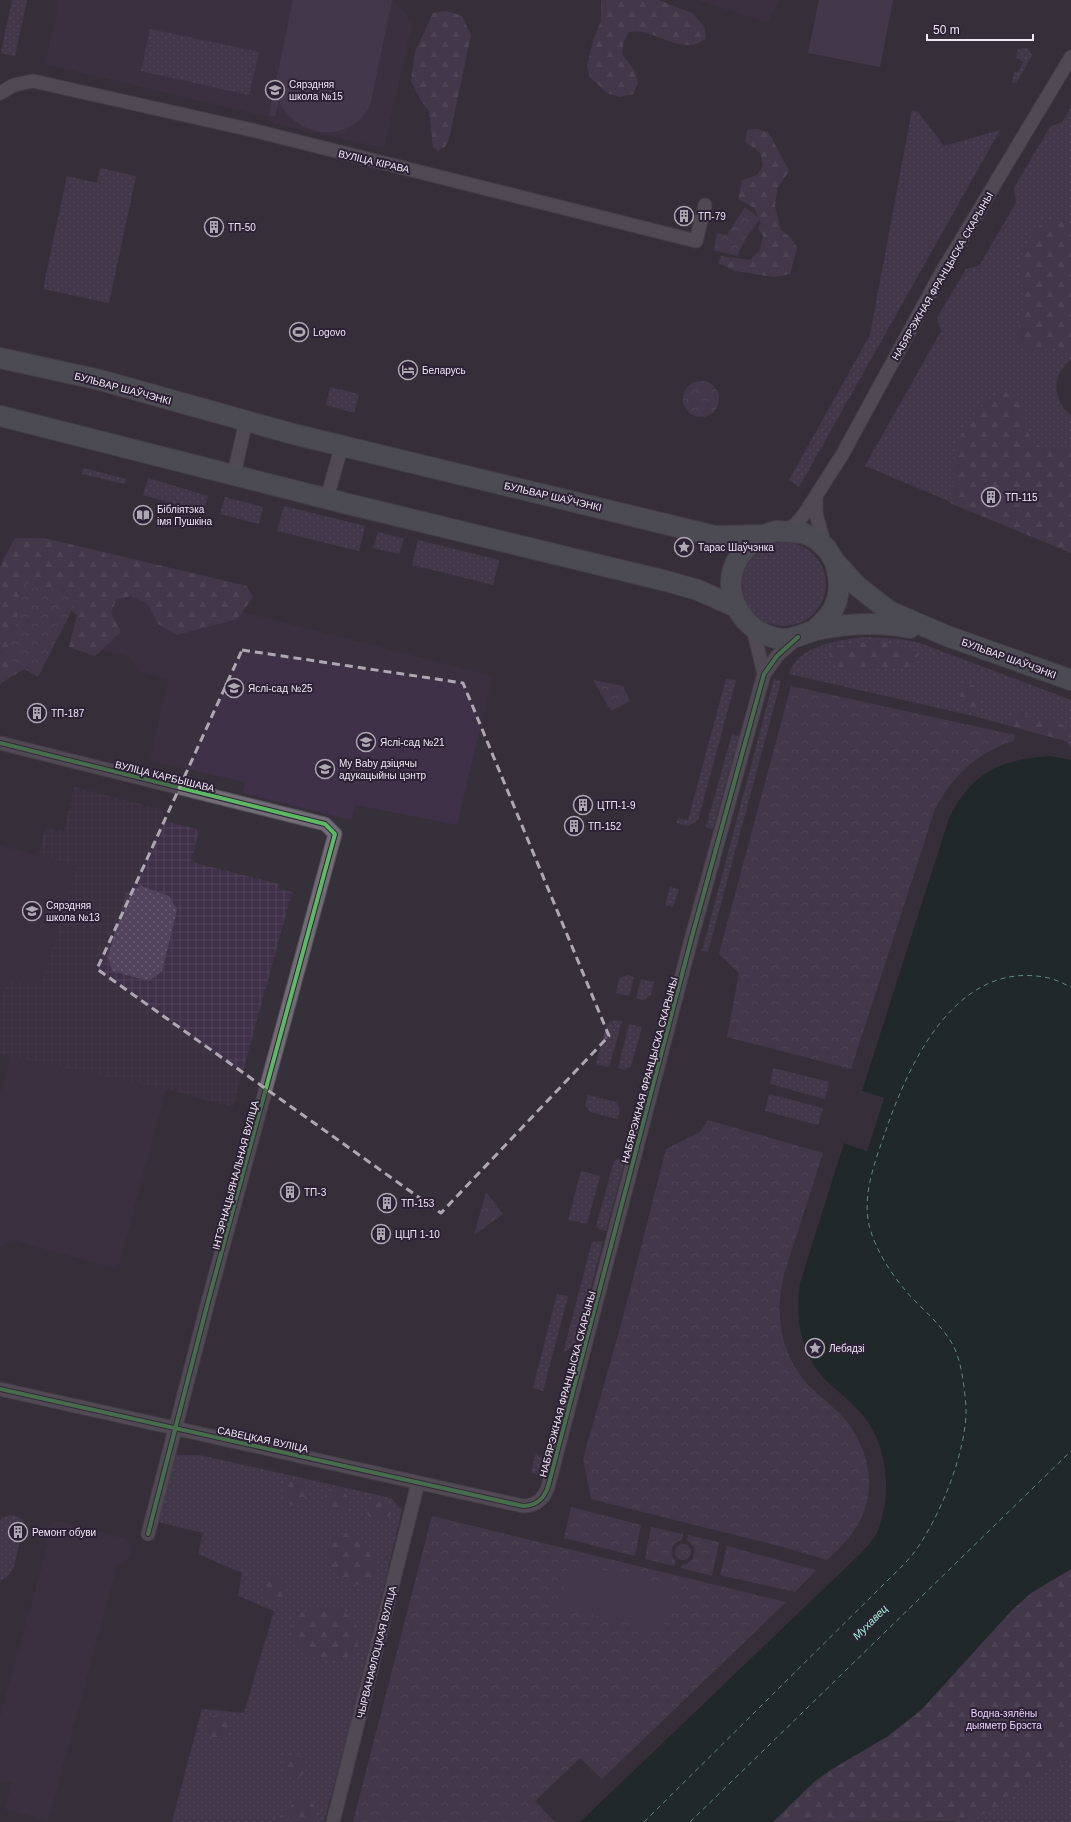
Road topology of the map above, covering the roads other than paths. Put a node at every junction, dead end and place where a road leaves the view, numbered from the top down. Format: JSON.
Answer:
{"nodes":[{"id":1,"x":1071,"y":57,"type":"edge"},
{"id":2,"x":0,"y":93,"type":"edge"},
{"id":3,"x":705,"y":205,"type":"dead end"},
{"id":4,"x":0,"y":358,"type":"edge"},
{"id":5,"x":0,"y":416,"type":"edge"},
{"id":6,"x":246,"y":421,"type":"junction"},
{"id":7,"x":342,"y":445,"type":"junction"},
{"id":8,"x":234,"y":474,"type":"junction"},
{"id":9,"x":816,"y":497,"type":"junction"},
{"id":10,"x":327,"y":498,"type":"junction"},
{"id":11,"x":786,"y":531,"type":"junction"},
{"id":12,"x":764,"y":535,"type":"junction"},
{"id":13,"x":831,"y":555,"type":"junction"},
{"id":14,"x":736,"y":607,"type":"junction"},
{"id":15,"x":754,"y":629,"type":"junction"},
{"id":16,"x":806,"y":634,"type":"junction"},
{"id":17,"x":947,"y":636,"type":"junction"},
{"id":18,"x":764,"y":674,"type":"junction"},
{"id":19,"x":1071,"y":680,"type":"edge"},
{"id":20,"x":0,"y":743,"type":"edge"},
{"id":21,"x":325,"y":824,"type":"joint"},
{"id":22,"x":0,"y":1389,"type":"edge"},
{"id":23,"x":175,"y":1428,"type":"junction"},
{"id":24,"x":418,"y":1483,"type":"junction"},
{"id":25,"x":523,"y":1506,"type":"joint"},
{"id":26,"x":148,"y":1534,"type":"dead end"},
{"id":27,"x":333,"y":1822,"type":"edge"}],
"edges":[{"from":1,"to":9,"type":"street","name":"НАБЯРЭЖНАЯ ФРАНЦЫСКА СКАРЫНЫ"},
{"from":2,"to":3,"type":"street","name":"ВУЛІЦА КІРАВА"},
{"from":4,"to":6,"type":"main road","name":"БУЛЬВАР ШАЎЧЭНКІ"},
{"from":5,"to":8,"type":"main road"},
{"from":6,"to":7,"type":"main road","name":"БУЛЬВАР ШАЎЧЭНКІ"},
{"from":6,"to":8,"type":"street"},
{"from":7,"to":10,"type":"street"},
{"from":7,"to":12,"type":"main road","name":"БУЛЬВАР ШАЎЧЭНКІ"},
{"from":8,"to":10,"type":"main road"},
{"from":9,"to":11,"type":"street","name":"НАБЯРЭЖНАЯ ФРАНЦЫСКА СКАРЫНЫ"},
{"from":9,"to":13,"type":"street"},
{"from":10,"to":14,"type":"main road"},
{"from":11,"to":12,"type":"main road","name":"БУЛЬВАР ШАЎЧЭНКІ"},
{"from":11,"to":13,"type":"main road","name":"БУЛЬВАР ШАЎЧЭНКІ"},
{"from":12,"to":14,"type":"main road","name":"БУЛЬВАР ШАЎЧЭНКІ"},
{"from":13,"to":16,"type":"main road"},
{"from":13,"to":17,"type":"main road","name":"БУЛЬВАР ШАЎЧЭНКІ"},
{"from":14,"to":15,"type":"main road","name":"БУЛЬВАР ШАЎЧЭНКІ"},
{"from":15,"to":16,"type":"main road","name":"БУЛЬВАР ШАЎЧЭНКІ"},
{"from":15,"to":18,"type":"street","name":"НАБЯРЭЖНАЯ ФРАНЦЫСКА СКАРЫНЫ"},
{"from":16,"to":17,"type":"main road","name":"БУЛЬВАР ШАЎЧЭНКІ"},
{"from":16,"to":18,"type":"street","name":"НАБЯРЭЖНАЯ ФРАНЦЫСКА СКАРЫНЫ"},
{"from":17,"to":19,"type":"main road","name":"БУЛЬВАР ШАЎЧЭНКІ"},
{"from":18,"to":25,"type":"street","name":"НАБЯРЭЖНАЯ ФРАНЦЫСКА СКАРЫНЫ"},
{"from":20,"to":21,"type":"street","name":"ВУЛІЦА КАРБЫШАВА"},
{"from":21,"to":23,"type":"street","name":"ІНТЭРНАЦЫЯНАЛЬНАЯ ВУЛІЦА"},
{"from":22,"to":23,"type":"street","name":"САВЕЦКАЯ ВУЛІЦА"},
{"from":23,"to":24,"type":"street","name":"САВЕЦКАЯ ВУЛІЦА"},
{"from":23,"to":26,"type":"street","name":"ІНТЭРНАЦЫЯНАЛЬНАЯ ВУЛІЦА"},
{"from":24,"to":25,"type":"street","name":"САВЕЦКАЯ ВУЛІЦА"},
{"from":24,"to":27,"type":"street","name":"ЧЫРВАНАФЛОЦКАЯ ВУЛІЦА"}]}
